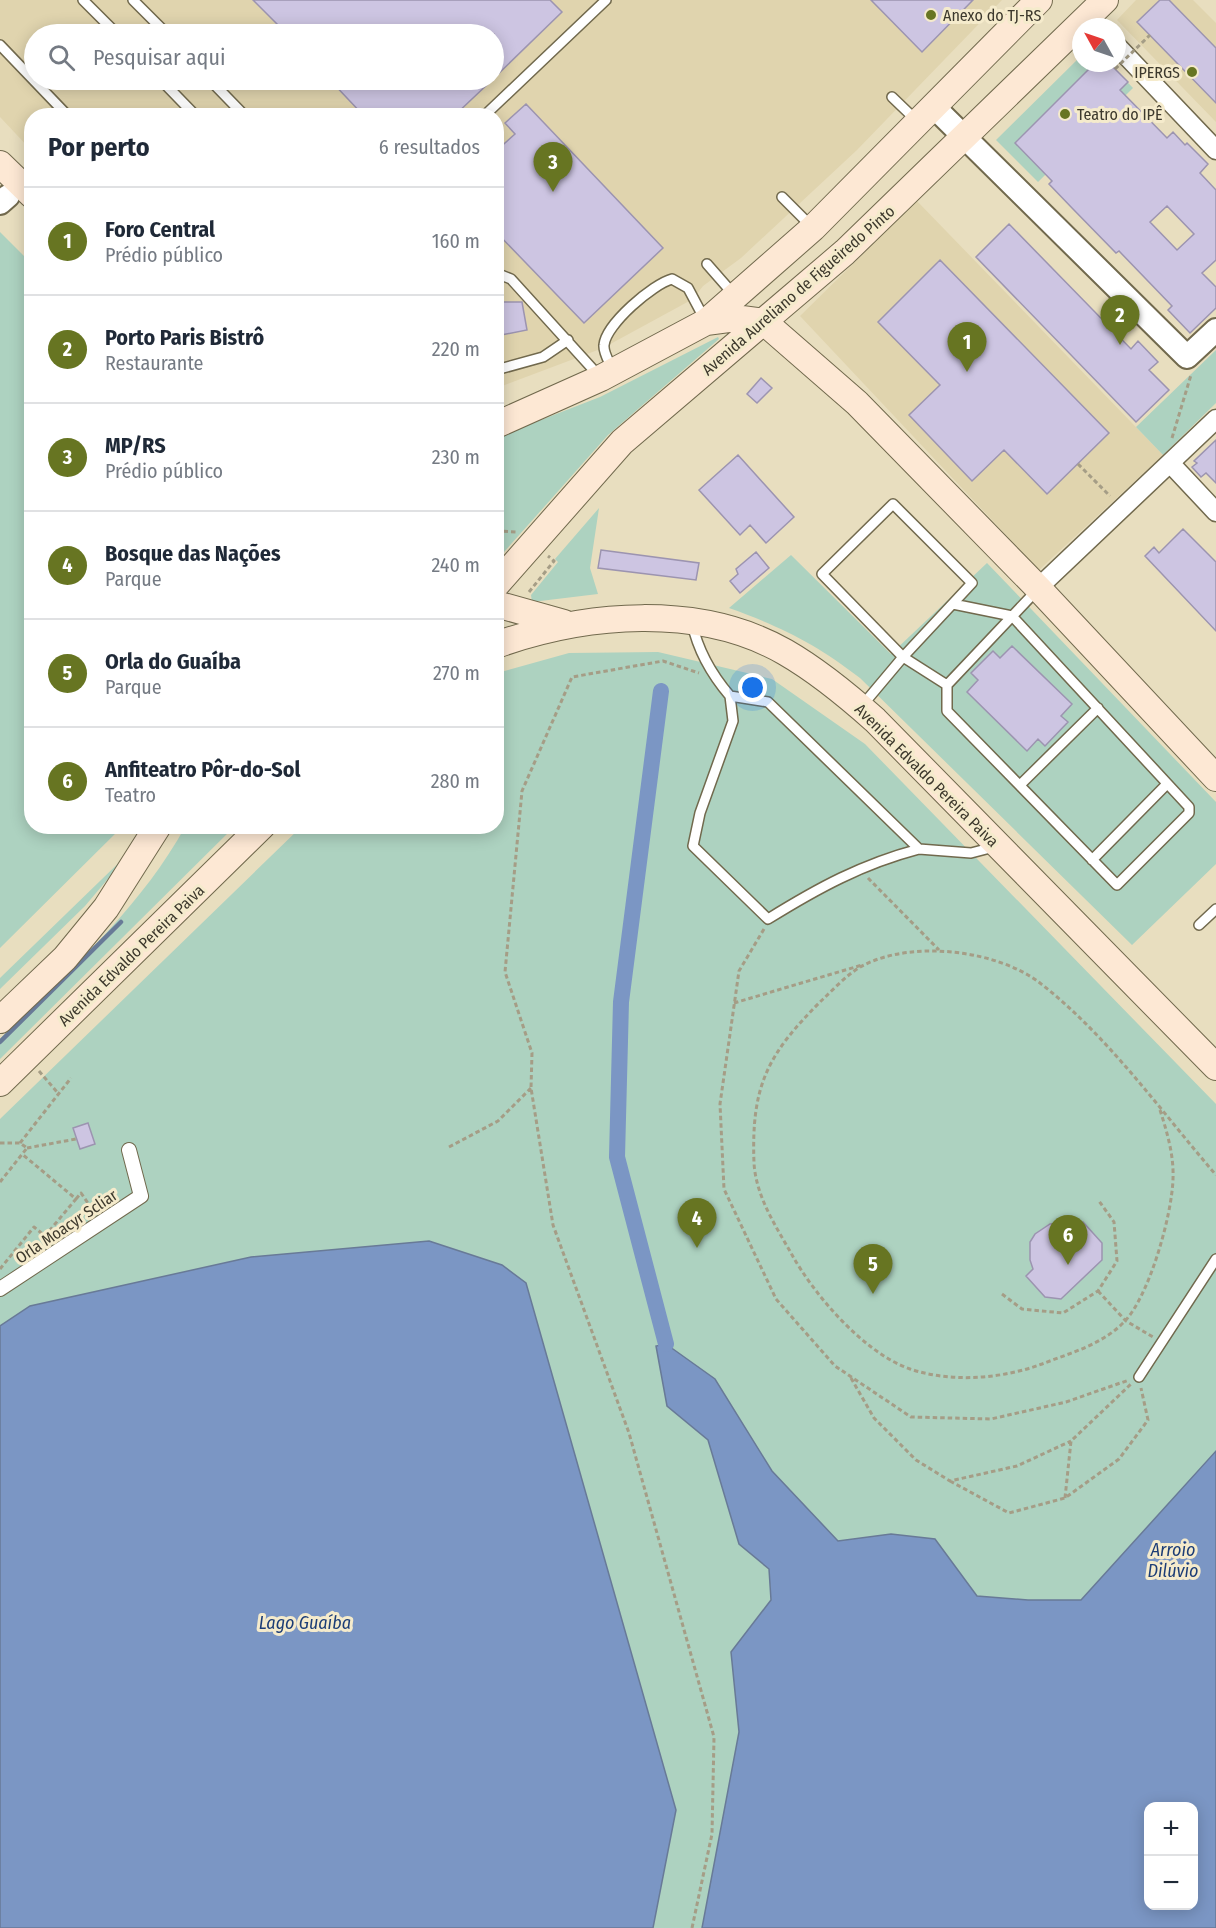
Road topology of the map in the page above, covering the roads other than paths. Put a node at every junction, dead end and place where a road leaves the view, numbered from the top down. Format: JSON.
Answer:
{"nodes":[{"id":1,"x":83,"y":0,"type":"edge"},
{"id":2,"x":133,"y":0,"type":"edge"},
{"id":3,"x":606,"y":0,"type":"edge"},
{"id":4,"x":1040,"y":0,"type":"edge"},
{"id":5,"x":1098,"y":14,"type":"edge"},
{"id":6,"x":107,"y":24,"type":"edge"},
{"id":7,"x":156,"y":24,"type":"edge"},
{"id":8,"x":0,"y":45,"type":"edge"},
{"id":9,"x":1126,"y":55,"type":"edge"},
{"id":10,"x":24,"y":70,"type":"edge"},
{"id":11,"x":43,"y":90,"type":"edge"},
{"id":12,"x":171,"y":90,"type":"edge"},
{"id":13,"x":220,"y":90,"type":"edge"},
{"id":14,"x":892,"y":97,"type":"dead end"},
{"id":15,"x":60,"y":108,"type":"edge"},
{"id":16,"x":188,"y":108,"type":"edge"},
{"id":17,"x":237,"y":108,"type":"edge"},
{"id":18,"x":492,"y":108,"type":"edge"},
{"id":19,"x":926,"y":115,"type":"junction"},
{"id":20,"x":965,"y":138,"type":"junction"},
{"id":21,"x":1216,"y":150,"type":"edge"},
{"id":22,"x":0,"y":164,"type":"edge"},
{"id":23,"x":782,"y":197,"type":"dead end"},
{"id":24,"x":17,"y":198,"type":"edge"},
{"id":25,"x":813,"y":228,"type":"junction"},
{"id":26,"x":707,"y":264,"type":"dead end"},
{"id":27,"x":504,"y":276,"type":"edge"},
{"id":28,"x":736,"y":297,"type":"junction"},
{"id":29,"x":706,"y":322,"type":"junction"},
{"id":30,"x":764,"y":322,"type":"junction"},
{"id":31,"x":1216,"y":330,"type":"edge"},
{"id":32,"x":568,"y":340,"type":"junction"},
{"id":33,"x":504,"y":368,"type":"edge"},
{"id":34,"x":607,"y":375,"type":"junction"},
{"id":35,"x":1216,"y":419,"type":"edge"},
{"id":36,"x":504,"y":421,"type":"edge"},
{"id":37,"x":1169,"y":456,"type":"junction"},
{"id":38,"x":1216,"y":512,"type":"edge"},
{"id":39,"x":504,"y":576,"type":"edge"},
{"id":40,"x":1038,"y":588,"type":"junction"},
{"id":41,"x":953,"y":604,"type":"junction"},
{"id":42,"x":504,"y":606,"type":"edge"},
{"id":43,"x":1012,"y":616,"type":"junction"},
{"id":44,"x":692,"y":621,"type":"junction"},
{"id":45,"x":567,"y":624,"type":"junction"},
{"id":46,"x":504,"y":643,"type":"edge"},
{"id":47,"x":903,"y":657,"type":"junction"},
{"id":48,"x":947,"y":685,"type":"junction"},
{"id":49,"x":730,"y":696,"type":"junction"},
{"id":50,"x":861,"y":707,"type":"junction"},
{"id":51,"x":1098,"y":708,"type":"junction"},
{"id":52,"x":1216,"y":778,"type":"edge"},
{"id":53,"x":1021,"y":784,"type":"junction"},
{"id":54,"x":1167,"y":784,"type":"junction"},
{"id":55,"x":153,"y":834,"type":"edge"},
{"id":56,"x":254,"y":834,"type":"edge"},
{"id":57,"x":997,"y":845,"type":"junction"},
{"id":58,"x":919,"y":849,"type":"junction"},
{"id":59,"x":1092,"y":860,"type":"junction"},
{"id":60,"x":1216,"y":909,"type":"edge"},
{"id":61,"x":1199,"y":925,"type":"dead end"},
{"id":62,"x":0,"y":1020,"type":"edge"},
{"id":63,"x":1216,"y":1067,"type":"edge"},
{"id":64,"x":0,"y":1083,"type":"edge"},
{"id":65,"x":129,"y":1150,"type":"dead end"},
{"id":66,"x":1216,"y":1259,"type":"edge"},
{"id":67,"x":0,"y":1289,"type":"edge"},
{"id":68,"x":1139,"y":1377,"type":"road end"}],
"edges":[{"from":1,"to":6,"type":"lane"},
{"from":2,"to":7,"type":"lane"},
{"from":3,"to":18,"type":"lane"},
{"from":4,"to":19,"type":"main road"},
{"from":5,"to":20,"type":"main road","name":"Avenida Aureliano de Figueiredo Pinto"},
{"from":8,"to":10,"type":"lane"},
{"from":9,"to":21,"type":"street"},
{"from":11,"to":15,"type":"lane"},
{"from":12,"to":16,"type":"lane"},
{"from":13,"to":17,"type":"lane"},
{"from":14,"to":19,"type":"lane"},
{"from":19,"to":20,"type":"street"},
{"from":19,"to":25,"type":"main road"},
{"from":20,"to":30,"type":"main road","name":"Avenida Aureliano de Figueiredo Pinto"},
{"from":20,"to":31,"type":"street"},
{"from":22,"to":24,"type":"main road"},
{"from":23,"to":25,"type":"lane"},
{"from":25,"to":28,"type":"main road"},
{"from":26,"to":28,"type":"lane"},
{"from":27,"to":32,"type":"lane"},
{"from":28,"to":29,"type":"main road"},
{"from":29,"to":30,"type":"main road"},
{"from":29,"to":34,"type":"main road"},
{"from":29,"to":34,"type":"lane"},
{"from":30,"to":39,"type":"main road","name":"Avenida Aureliano de Figueiredo Pinto"},
{"from":30,"to":40,"type":"main road"},
{"from":32,"to":33,"type":"lane"},
{"from":32,"to":34,"type":"lane"},
{"from":34,"to":36,"type":"main road"},
{"from":35,"to":37,"type":"street"},
{"from":37,"to":38,"type":"street"},
{"from":37,"to":40,"type":"street"},
{"from":40,"to":43,"type":"lane"},
{"from":40,"to":52,"type":"main road"},
{"from":41,"to":43,"type":"lane"},
{"from":41,"to":47,"type":"lane"},
{"from":41,"to":47,"type":"lane"},
{"from":42,"to":45,"type":"main road","name":"Avenida Edvaldo Pereira Paiva"},
{"from":43,"to":48,"type":"lane"},
{"from":43,"to":51,"type":"lane"},
{"from":44,"to":45,"type":"main road","name":"Avenida Edvaldo Pereira Paiva"},
{"from":44,"to":49,"type":"lane"},
{"from":44,"to":50,"type":"main road","name":"Avenida Edvaldo Pereira Paiva"},
{"from":45,"to":46,"type":"main road","name":"Avenida Edvaldo Pereira Paiva"},
{"from":47,"to":48,"type":"lane"},
{"from":47,"to":50,"type":"lane"},
{"from":48,"to":53,"type":"lane"},
{"from":49,"to":58,"type":"lane"},
{"from":49,"to":58,"type":"lane"},
{"from":50,"to":57,"type":"main road","name":"Avenida Edvaldo Pereira Paiva"},
{"from":51,"to":53,"type":"lane"},
{"from":51,"to":54,"type":"lane"},
{"from":53,"to":59,"type":"lane"},
{"from":54,"to":59,"type":"lane"},
{"from":54,"to":59,"type":"lane"},
{"from":55,"to":62,"type":"main road"},
{"from":56,"to":64,"type":"main road","name":"Avenida Edvaldo Pereira Paiva"},
{"from":57,"to":58,"type":"lane"},
{"from":57,"to":63,"type":"main road","name":"Avenida Edvaldo Pereira Paiva"},
{"from":60,"to":61,"type":"lane"},
{"from":65,"to":67,"type":"street","name":"Orla Moacyr Scliar"},
{"from":66,"to":68,"type":"lane"}]}
